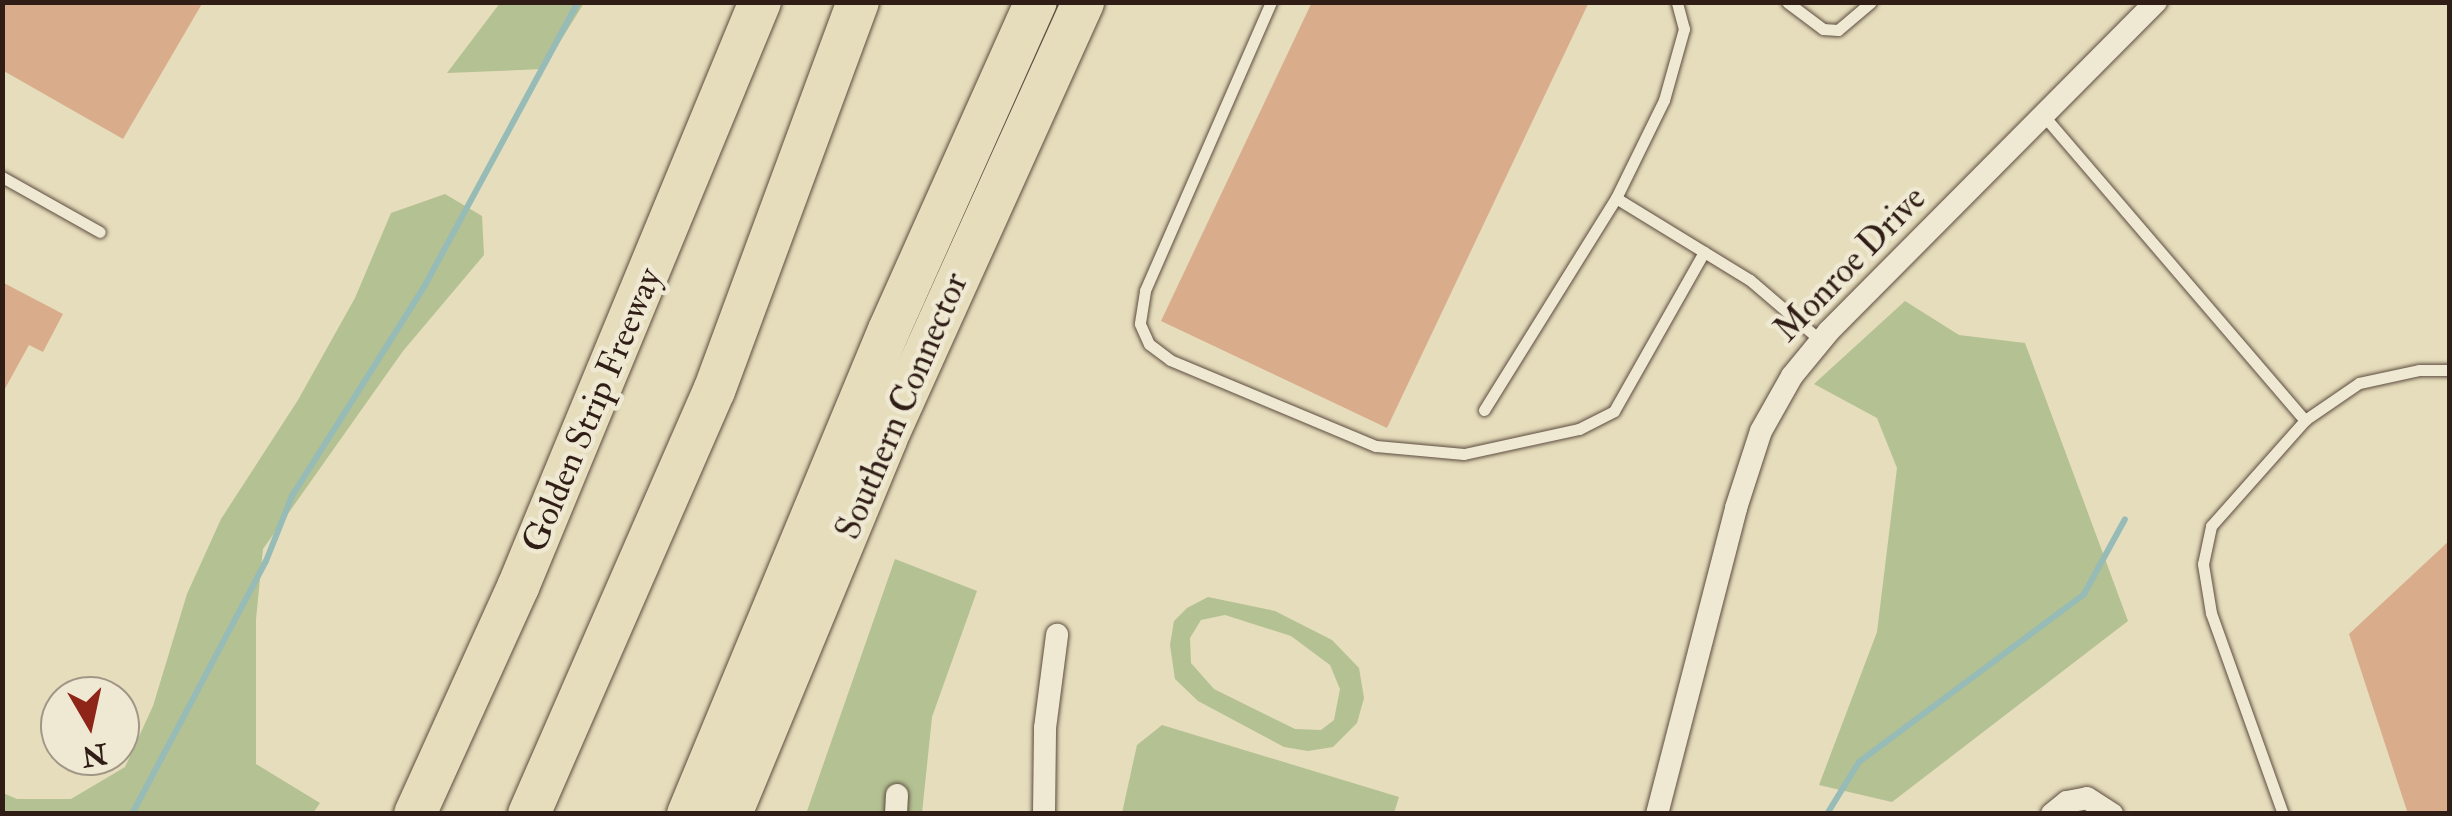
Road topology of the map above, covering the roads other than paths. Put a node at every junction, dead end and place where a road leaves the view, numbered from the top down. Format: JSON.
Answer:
{"nodes":[{"id":1,"x":760,"y":2,"type":"edge"},
{"id":2,"x":858,"y":2,"type":"edge"},
{"id":3,"x":879,"y":2,"type":"edge"},
{"id":4,"x":1036,"y":2,"type":"edge"},
{"id":5,"x":1082,"y":2,"type":"edge"},
{"id":6,"x":1270,"y":2,"type":"edge"},
{"id":7,"x":1677,"y":2,"type":"edge"},
{"id":8,"x":1787,"y":2,"type":"edge"},
{"id":9,"x":1870,"y":2,"type":"edge"},
{"id":10,"x":2156,"y":2,"type":"edge"},
{"id":11,"x":2044,"y":116,"type":"junction"},
{"id":12,"x":805,"y":145,"type":"junction"},
{"id":13,"x":2,"y":176,"type":"edge"},
{"id":14,"x":1616,"y":198,"type":"junction"},
{"id":15,"x":100,"y":232,"type":"dead end"},
{"id":16,"x":1704,"y":252,"type":"junction"},
{"id":17,"x":1820,"y":340,"type":"junction"},
{"id":18,"x":2450,"y":370,"type":"edge"},
{"id":19,"x":1484,"y":410,"type":"dead end"},
{"id":20,"x":2305,"y":420,"type":"junction"},
{"id":21,"x":1057,"y":635,"type":"dead end"},
{"id":22,"x":416,"y":814,"type":"edge"},
{"id":23,"x":529,"y":814,"type":"edge"},
{"id":24,"x":688,"y":814,"type":"edge"},
{"id":25,"x":731,"y":814,"type":"edge"},
{"id":26,"x":1044,"y":814,"type":"edge"},
{"id":27,"x":1657,"y":814,"type":"edge"},
{"id":28,"x":2052,"y":814,"type":"edge"},
{"id":29,"x":2112,"y":814,"type":"edge"},
{"id":30,"x":2283,"y":814,"type":"edge"}],
"edges":[{"from":1,"to":22,"type":"highway","name":"Golden Strip Freeway"},
{"from":2,"to":12,"type":"highway"},
{"from":3,"to":12,"type":"highway"},
{"from":4,"to":24,"type":"highway","name":"Southern Connector"},
{"from":5,"to":25,"type":"highway","name":"Southern Connector"},
{"from":6,"to":16,"type":"lane"},
{"from":7,"to":14,"type":"lane"},
{"from":8,"to":9,"type":"lane"},
{"from":10,"to":11,"type":"street","name":"Monroe Drive"},
{"from":11,"to":17,"type":"street","name":"Monroe Drive"},
{"from":11,"to":20,"type":"lane"},
{"from":12,"to":23,"type":"highway"},
{"from":13,"to":15,"type":"lane"},
{"from":14,"to":16,"type":"lane"},
{"from":14,"to":19,"type":"lane"},
{"from":16,"to":17,"type":"lane"},
{"from":17,"to":27,"type":"street","name":"Monroe Drive"},
{"from":18,"to":20,"type":"lane"},
{"from":20,"to":30,"type":"lane"},
{"from":21,"to":26,"type":"street"},
{"from":28,"to":29,"type":"street"}]}
